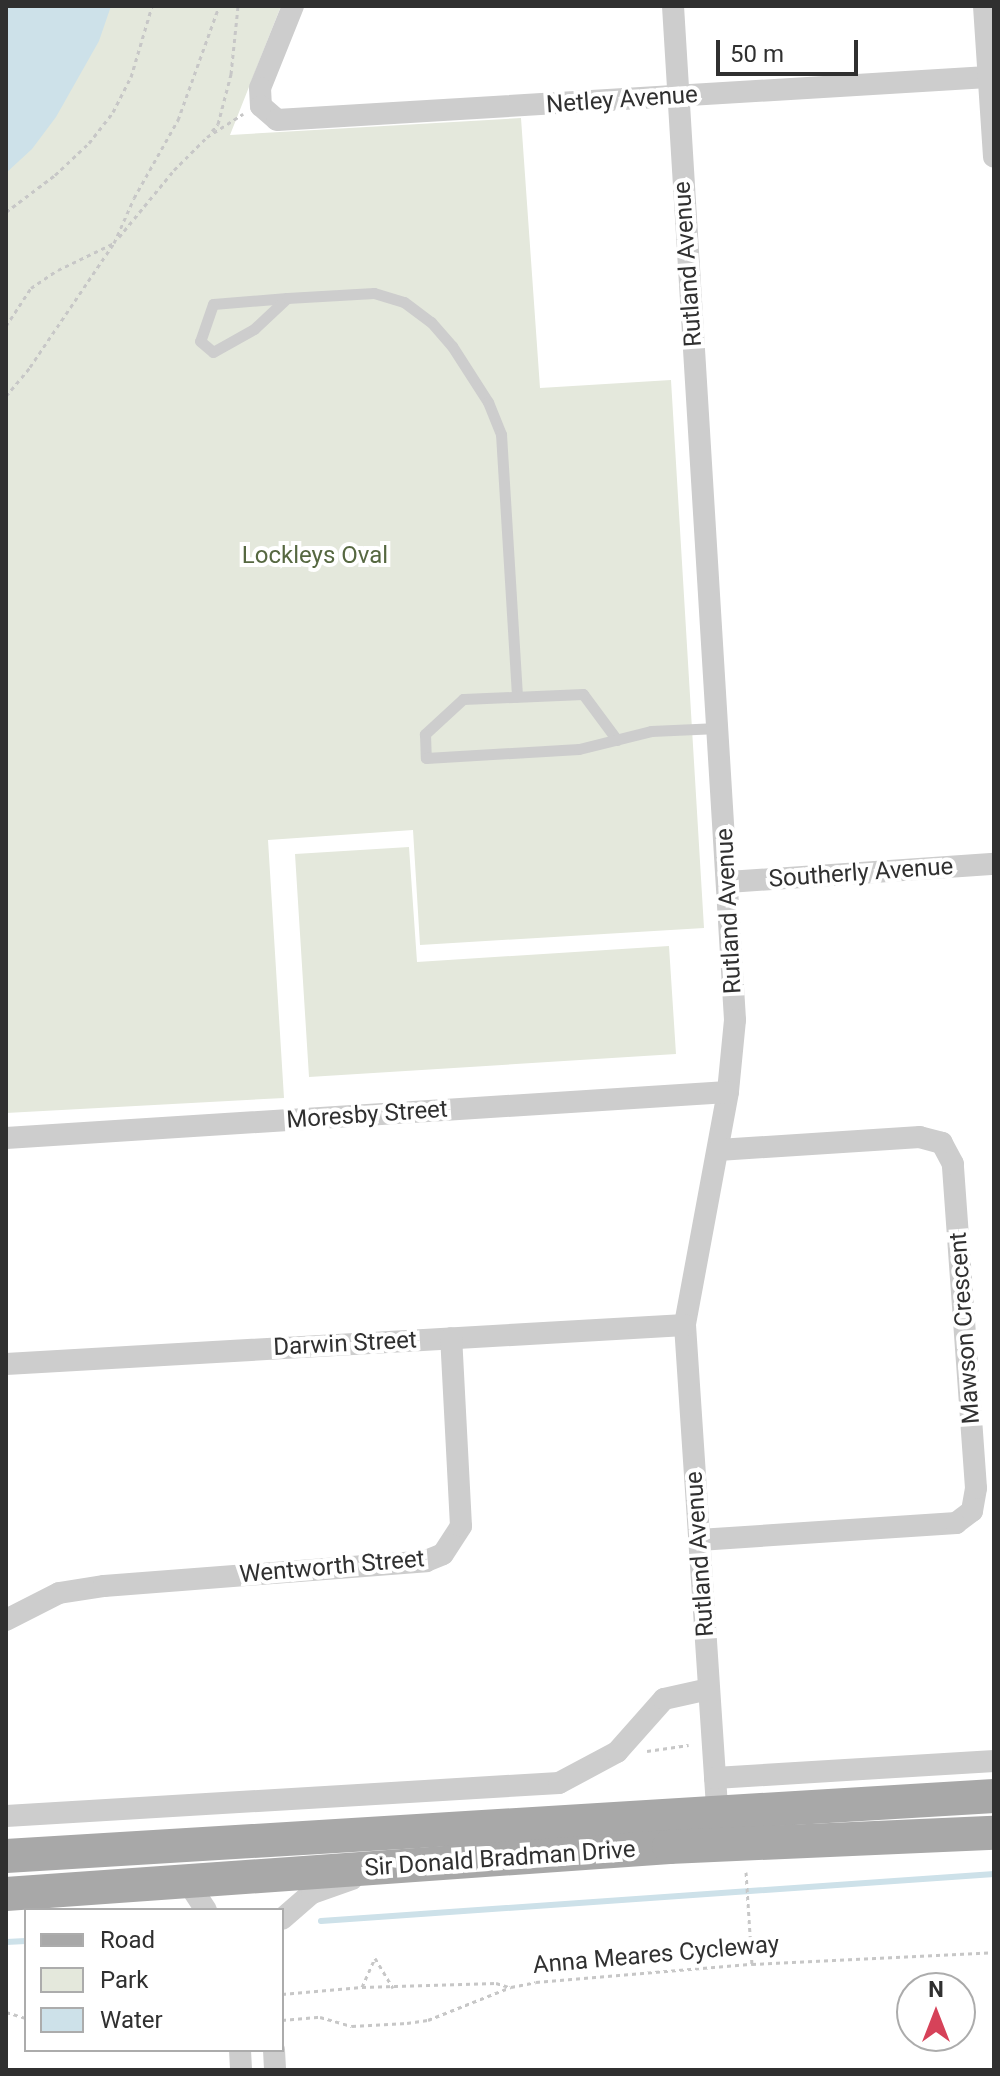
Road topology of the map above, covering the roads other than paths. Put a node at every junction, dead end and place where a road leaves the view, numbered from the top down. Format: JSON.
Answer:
{"nodes":[{"id":1,"x":293,"y":6,"type":"edge"},
{"id":2,"x":673,"y":6,"type":"edge"},
{"id":3,"x":984,"y":6,"type":"edge"},
{"id":4,"x":988,"y":77,"type":"junction"},
{"id":5,"x":678,"y":97,"type":"junction"},
{"id":6,"x":994,"y":157,"type":"edge"},
{"id":7,"x":287,"y":298,"type":"junction"},
{"id":8,"x":517,"y":697,"type":"junction"},
{"id":9,"x":718,"y":728,"type":"junction"},
{"id":10,"x":617,"y":740,"type":"junction"},
{"id":11,"x":994,"y":864,"type":"edge"},
{"id":12,"x":728,"y":882,"type":"junction"},
{"id":13,"x":728,"y":1092,"type":"junction"},
{"id":14,"x":6,"y":1138,"type":"edge"},
{"id":15,"x":718,"y":1150,"type":"junction"},
{"id":16,"x":685,"y":1325,"type":"junction"},
{"id":17,"x":451,"y":1338,"type":"junction"},
{"id":18,"x":6,"y":1364,"type":"edge"},
{"id":19,"x":699,"y":1540,"type":"junction"},
{"id":20,"x":6,"y":1620,"type":"edge"},
{"id":21,"x":709,"y":1689,"type":"junction"},
{"id":22,"x":994,"y":1761,"type":"edge"},
{"id":23,"x":716,"y":1795,"type":"junction"},
{"id":24,"x":994,"y":1796,"type":"edge"},
{"id":25,"x":6,"y":1816,"type":"edge"},
{"id":26,"x":994,"y":1833,"type":"edge"},
{"id":27,"x":669,"y":1847,"type":"junction"},
{"id":28,"x":6,"y":1856,"type":"edge"},
{"id":29,"x":748,"y":1857,"type":"junction"},
{"id":30,"x":395,"y":1866,"type":"junction"},
{"id":31,"x":187,"y":1881,"type":"junction"},
{"id":32,"x":6,"y":1894,"type":"edge"},
{"id":33,"x":205,"y":1908,"type":"edge"},
{"id":34,"x":284,"y":1917,"type":"edge"}],
"edges":[{"from":1,"to":5,"type":"street","name":"Netley Avenue"},
{"from":2,"to":5,"type":"street","name":"Rutland Avenue"},
{"from":3,"to":4,"type":"street"},
{"from":4,"to":5,"type":"street","name":"Netley Avenue"},
{"from":4,"to":6,"type":"street"},
{"from":5,"to":9,"type":"street","name":"Rutland Avenue"},
{"from":7,"to":7,"type":"lane"},
{"from":7,"to":8,"type":"lane"},
{"from":8,"to":10,"type":"lane"},
{"from":8,"to":10,"type":"lane"},
{"from":9,"to":10,"type":"lane"},
{"from":9,"to":12,"type":"street","name":"Rutland Avenue"},
{"from":11,"to":12,"type":"street","name":"Southerly Avenue"},
{"from":12,"to":13,"type":"street","name":"Rutland Avenue"},
{"from":13,"to":14,"type":"street","name":"Moresby Street"},
{"from":13,"to":15,"type":"street","name":"Rutland Avenue"},
{"from":15,"to":16,"type":"street","name":"Rutland Avenue"},
{"from":15,"to":19,"type":"street","name":"Mawson Crescent"},
{"from":16,"to":17,"type":"street","name":"Darwin Street"},
{"from":16,"to":19,"type":"street","name":"Rutland Avenue"},
{"from":17,"to":18,"type":"street","name":"Darwin Street"},
{"from":17,"to":20,"type":"street","name":"Wentworth Street"},
{"from":19,"to":21,"type":"street","name":"Rutland Avenue"},
{"from":21,"to":23,"type":"street","name":"Rutland Avenue"},
{"from":21,"to":25,"type":"street"},
{"from":22,"to":23,"type":"street","name":"Sir Donald Bradman Drive"},
{"from":23,"to":24,"type":"main road","name":"Sir Donald Bradman Drive"},
{"from":23,"to":27,"type":"main road"},
{"from":23,"to":28,"type":"main road","name":"Sir Donald Bradman Drive"},
{"from":23,"to":29,"type":"main road"},
{"from":26,"to":29,"type":"main road","name":"Sir Donald Bradman Drive"},
{"from":27,"to":29,"type":"main road","name":"Sir Donald Bradman Drive"},
{"from":27,"to":30,"type":"main road","name":"Sir Donald Bradman Drive"},
{"from":30,"to":31,"type":"main road","name":"Sir Donald Bradman Drive"},
{"from":30,"to":34,"type":"street"},
{"from":31,"to":32,"type":"main road","name":"Sir Donald Bradman Drive"},
{"from":31,"to":33,"type":"street"}]}
